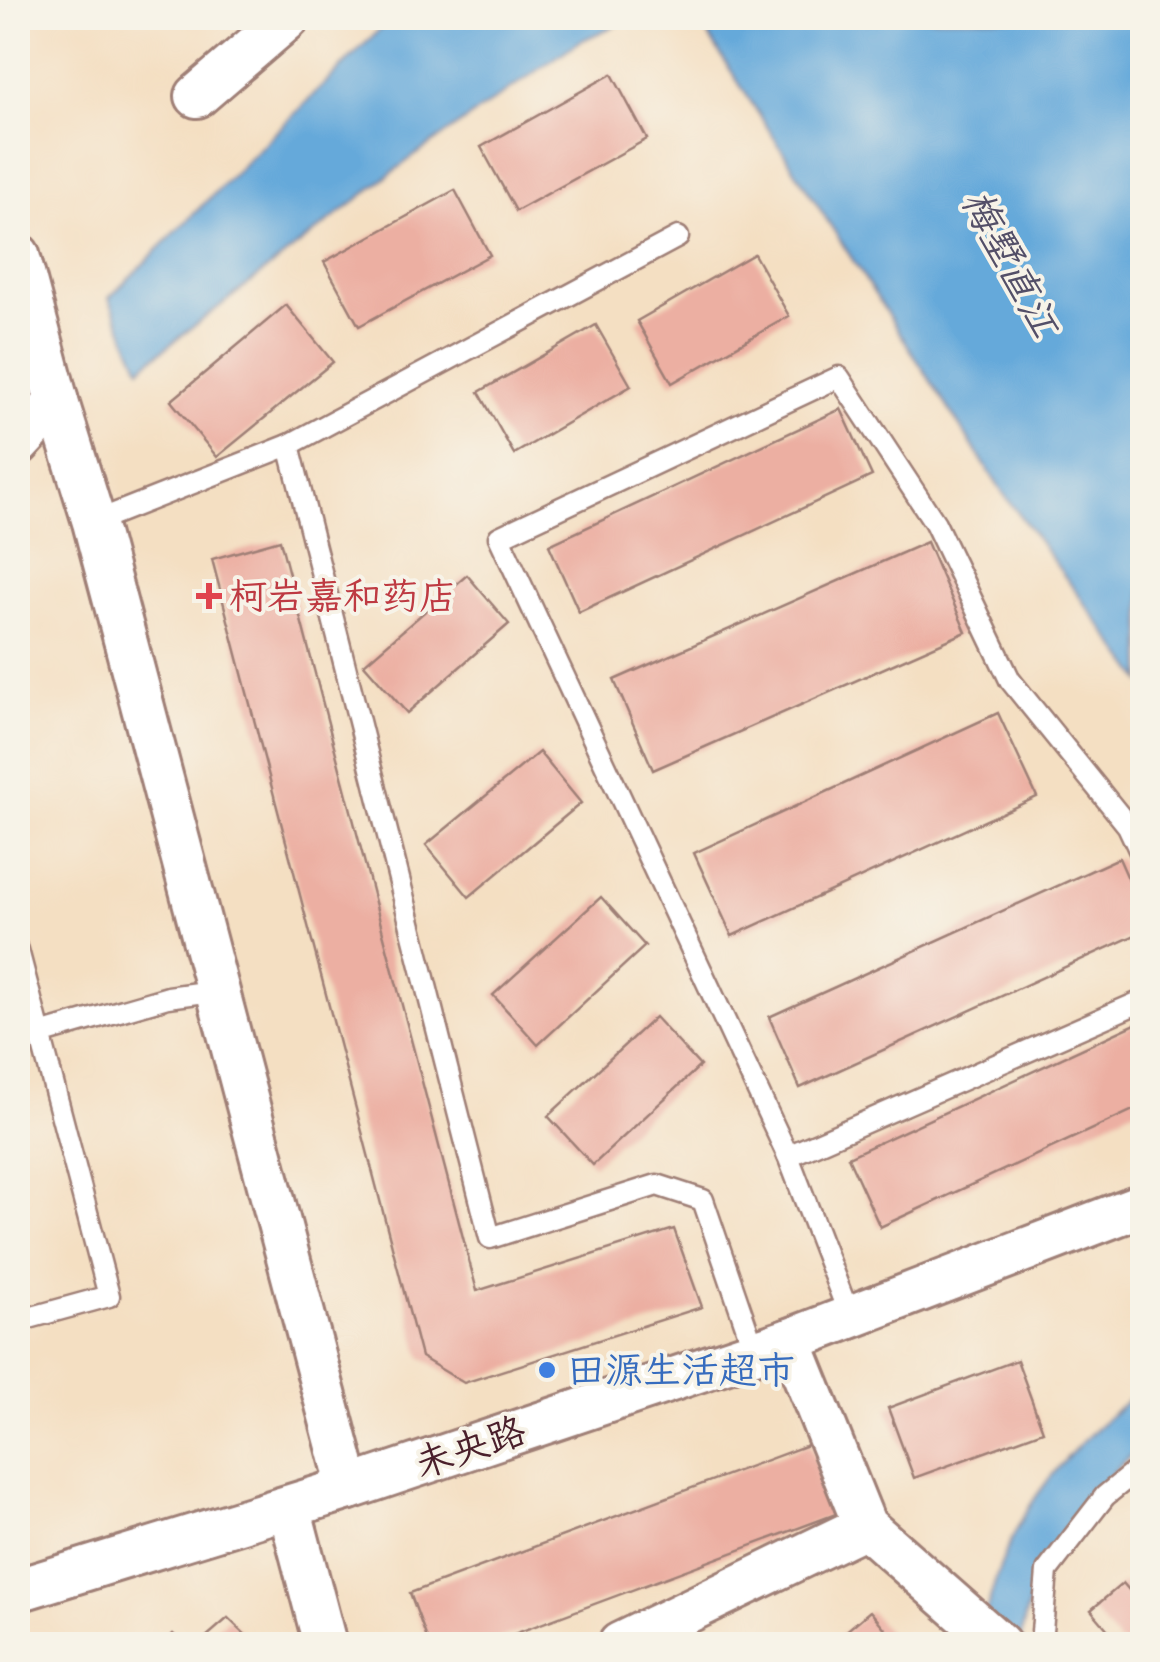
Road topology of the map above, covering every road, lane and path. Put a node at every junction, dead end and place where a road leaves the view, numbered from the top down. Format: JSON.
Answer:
{"nodes":[{"id":1,"x":288,"y":18,"type":"edge"},
{"id":2,"x":197,"y":96,"type":"dead end"},
{"id":3,"x":678,"y":236,"type":"dead end"},
{"id":4,"x":18,"y":255,"type":"edge"},
{"id":5,"x":57,"y":402,"type":"junction"},
{"id":6,"x":18,"y":444,"type":"edge"},
{"id":7,"x":289,"y":445,"type":"junction"},
{"id":8,"x":94,"y":522,"type":"junction"},
{"id":9,"x":1142,"y":856,"type":"edge"},
{"id":10,"x":18,"y":950,"type":"edge"},
{"id":11,"x":220,"y":990,"type":"junction"},
{"id":12,"x":1142,"y":1001,"type":"edge"},
{"id":13,"x":40,"y":1034,"type":"junction"},
{"id":14,"x":788,"y":1156,"type":"junction"},
{"id":15,"x":1142,"y":1205,"type":"edge"},
{"id":16,"x":850,"y":1317,"type":"junction"},
{"id":17,"x":18,"y":1321,"type":"edge"},
{"id":18,"x":772,"y":1346,"type":"junction"},
{"id":19,"x":1142,"y":1466,"type":"edge"},
{"id":20,"x":349,"y":1488,"type":"junction"},
{"id":21,"x":289,"y":1506,"type":"junction"},
{"id":22,"x":866,"y":1526,"type":"junction"},
{"id":23,"x":18,"y":1590,"type":"edge"},
{"id":24,"x":985,"y":1633,"type":"edge"},
{"id":25,"x":325,"y":1644,"type":"edge"},
{"id":26,"x":620,"y":1644,"type":"edge"},
{"id":27,"x":1041,"y":1644,"type":"edge"}],
"edges":[{"from":1,"to":2,"type":"street"},
{"from":3,"to":7,"type":"lane"},
{"from":4,"to":5,"type":"street"},
{"from":5,"to":6,"type":"street"},
{"from":5,"to":8,"type":"street"},
{"from":7,"to":8,"type":"lane"},
{"from":7,"to":18,"type":"lane"},
{"from":8,"to":11,"type":"street"},
{"from":9,"to":14,"type":"lane"},
{"from":10,"to":13,"type":"lane"},
{"from":11,"to":13,"type":"lane"},
{"from":11,"to":20,"type":"street"},
{"from":12,"to":14,"type":"lane"},
{"from":13,"to":17,"type":"lane"},
{"from":14,"to":16,"type":"lane"},
{"from":15,"to":16,"type":"street","name":"未央路"},
{"from":16,"to":18,"type":"street","name":"未央路"},
{"from":18,"to":20,"type":"street","name":"未央路"},
{"from":18,"to":22,"type":"street"},
{"from":19,"to":27,"type":"lane"},
{"from":20,"to":21,"type":"street","name":"未央路"},
{"from":21,"to":23,"type":"street","name":"未央路"},
{"from":21,"to":25,"type":"street"},
{"from":22,"to":24,"type":"street"},
{"from":22,"to":26,"type":"street"}]}
